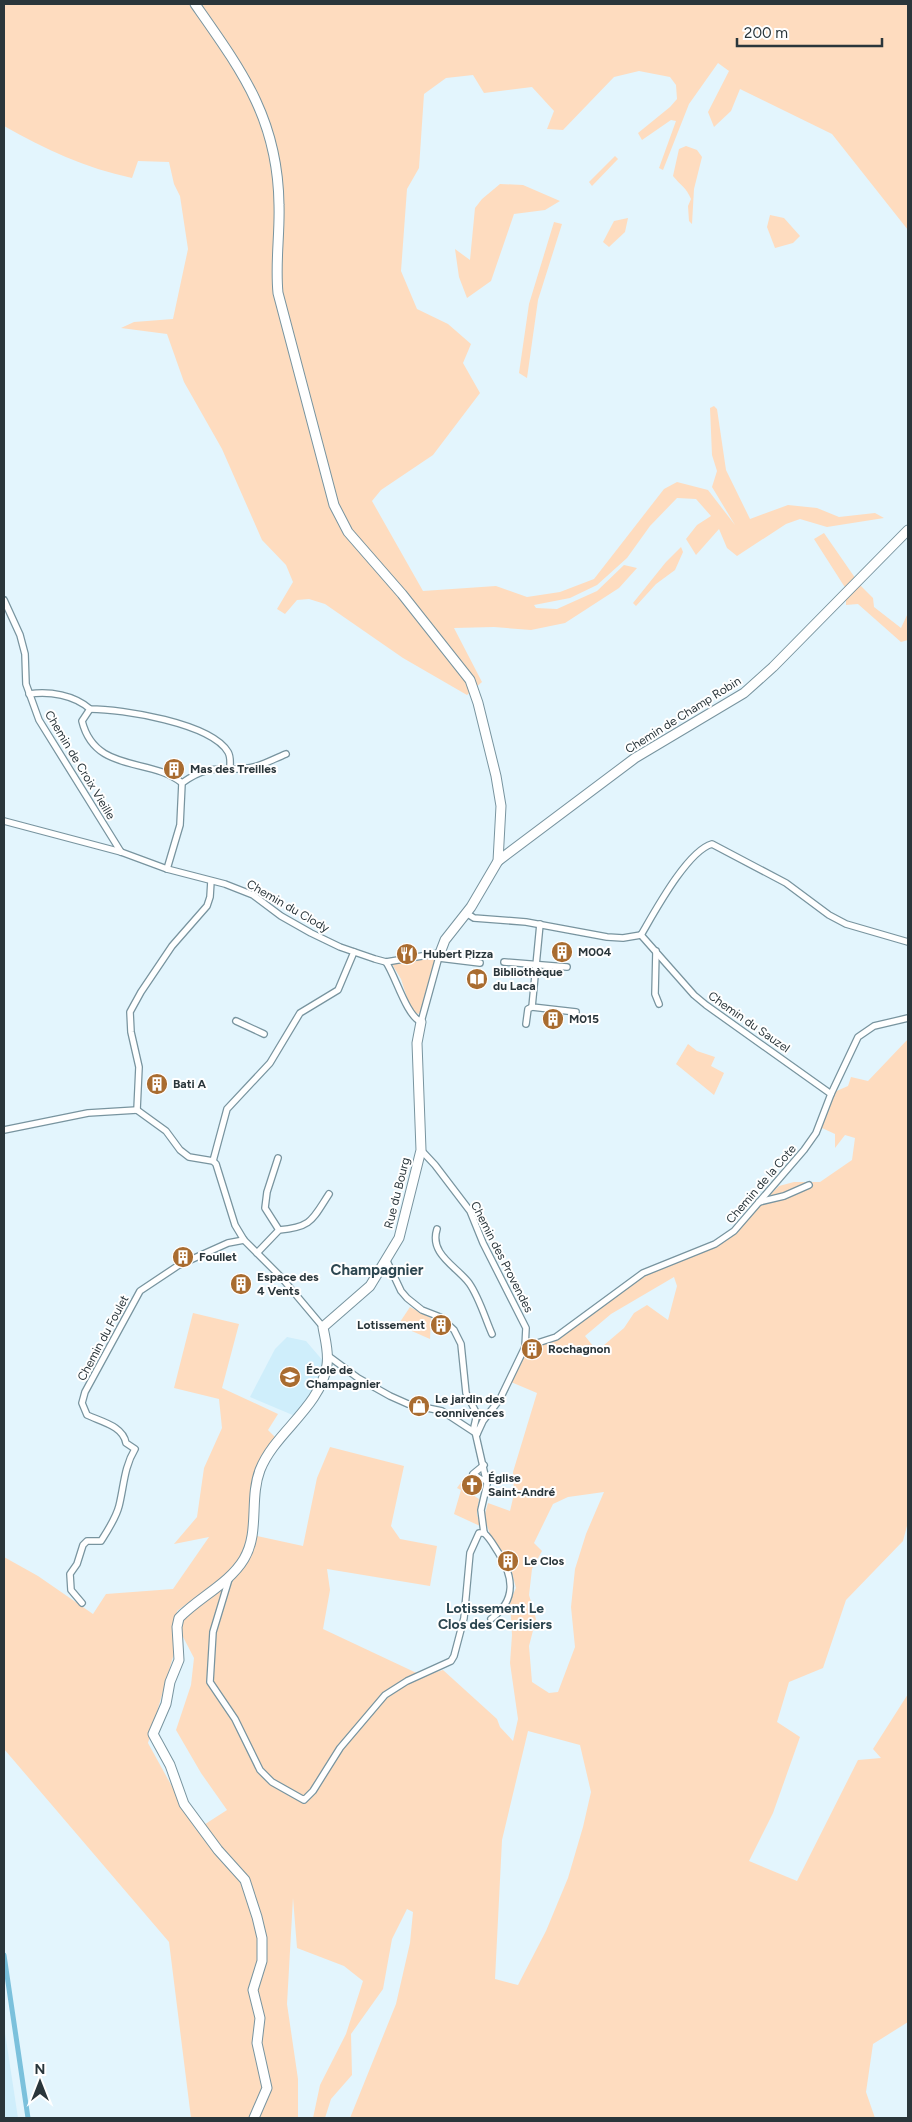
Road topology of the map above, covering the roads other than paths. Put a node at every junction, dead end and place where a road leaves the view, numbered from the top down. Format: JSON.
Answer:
{"nodes":[{"id":1,"x":195,"y":4,"type":"edge"},
{"id":2,"x":908,"y":530,"type":"edge"},
{"id":3,"x":4,"y":600,"type":"edge"},
{"id":4,"x":29,"y":694,"type":"junction"},
{"id":5,"x":90,"y":709,"type":"junction"},
{"id":6,"x":286,"y":754,"type":"dead end"},
{"id":7,"x":230,"y":768,"type":"junction"},
{"id":8,"x":182,"y":783,"type":"junction"},
{"id":9,"x":4,"y":821,"type":"edge"},
{"id":10,"x":121,"y":852,"type":"junction"},
{"id":11,"x":498,"y":860,"type":"junction"},
{"id":12,"x":167,"y":869,"type":"junction"},
{"id":13,"x":211,"y":881,"type":"junction"},
{"id":14,"x":466,"y":913,"type":"junction"},
{"id":15,"x":540,"y":924,"type":"junction"},
{"id":16,"x":641,"y":935,"type":"junction"},
{"id":17,"x":908,"y":942,"type":"edge"},
{"id":18,"x":656,"y":951,"type":"junction"},
{"id":19,"x":354,"y":952,"type":"junction"},
{"id":20,"x":439,"y":955,"type":"junction"},
{"id":21,"x":386,"y":962,"type":"junction"},
{"id":22,"x":504,"y":962,"type":"dead end"},
{"id":23,"x":480,"y":963,"type":"dead end"},
{"id":24,"x":537,"y":966,"type":"junction"},
{"id":25,"x":567,"y":967,"type":"dead end"},
{"id":26,"x":659,"y":1004,"type":"dead end"},
{"id":27,"x":532,"y":1007,"type":"junction"},
{"id":28,"x":576,"y":1012,"type":"dead end"},
{"id":29,"x":908,"y":1018,"type":"edge"},
{"id":30,"x":236,"y":1021,"type":"dead end"},
{"id":31,"x":421,"y":1022,"type":"junction"},
{"id":32,"x":526,"y":1024,"type":"dead end"},
{"id":33,"x":264,"y":1034,"type":"dead end"},
{"id":34,"x":831,"y":1094,"type":"junction"},
{"id":35,"x":138,"y":1110,"type":"junction"},
{"id":36,"x":4,"y":1130,"type":"edge"},
{"id":37,"x":421,"y":1150,"type":"junction"},
{"id":38,"x":278,"y":1158,"type":"dead end"},
{"id":39,"x":213,"y":1160,"type":"junction"},
{"id":40,"x":809,"y":1185,"type":"dead end"},
{"id":41,"x":329,"y":1194,"type":"dead end"},
{"id":42,"x":759,"y":1202,"type":"junction"},
{"id":43,"x":437,"y":1229,"type":"dead end"},
{"id":44,"x":279,"y":1230,"type":"junction"},
{"id":45,"x":244,"y":1240,"type":"junction"},
{"id":46,"x":257,"y":1253,"type":"junction"},
{"id":47,"x":386,"y":1259,"type":"junction"},
{"id":48,"x":323,"y":1327,"type":"junction"},
{"id":49,"x":492,"y":1334,"type":"dead end"},
{"id":50,"x":525,"y":1347,"type":"junction"},
{"id":51,"x":328,"y":1355,"type":"junction"},
{"id":52,"x":476,"y":1418,"type":"junction"},
{"id":53,"x":483,"y":1421,"type":"junction"},
{"id":54,"x":477,"y":1434,"type":"junction"},
{"id":55,"x":484,"y":1464,"type":"junction"},
{"id":56,"x":486,"y":1478,"type":"junction"},
{"id":57,"x":484,"y":1533,"type":"junction"},
{"id":58,"x":230,"y":1576,"type":"junction"},
{"id":59,"x":82,"y":1603,"type":"dead end"},
{"id":60,"x":491,"y":1619,"type":"dead end"},
{"id":61,"x":254,"y":2118,"type":"edge"}],
"edges":[{"from":1,"to":11,"type":"street"},
{"from":2,"to":11,"type":"street","name":"Chemin de Champ Robin"},
{"from":3,"to":4,"type":"street","name":"Chemin de Croix Vieille"},
{"from":4,"to":5,"type":"street"},
{"from":4,"to":10,"type":"street","name":"Chemin de Croix Vieille"},
{"from":5,"to":7,"type":"street"},
{"from":5,"to":8,"type":"street"},
{"from":6,"to":7,"type":"street"},
{"from":7,"to":8,"type":"street"},
{"from":8,"to":12,"type":"street"},
{"from":9,"to":10,"type":"street","name":"Chemin du Clody"},
{"from":10,"to":12,"type":"street","name":"Chemin du Clody"},
{"from":11,"to":14,"type":"street"},
{"from":12,"to":13,"type":"street","name":"Chemin du Clody"},
{"from":13,"to":19,"type":"street","name":"Chemin du Clody"},
{"from":13,"to":35,"type":"street"},
{"from":14,"to":15,"type":"street"},
{"from":14,"to":20,"type":"street"},
{"from":15,"to":16,"type":"street"},
{"from":15,"to":24,"type":"street"},
{"from":16,"to":17,"type":"street"},
{"from":16,"to":18,"type":"street","name":"Chemin du Sauzel"},
{"from":18,"to":26,"type":"street"},
{"from":18,"to":34,"type":"street","name":"Chemin du Sauzel"},
{"from":19,"to":21,"type":"street","name":"Chemin du Clody"},
{"from":19,"to":39,"type":"street"},
{"from":20,"to":21,"type":"street"},
{"from":20,"to":23,"type":"street"},
{"from":20,"to":31,"type":"street"},
{"from":21,"to":31,"type":"street"},
{"from":22,"to":24,"type":"street"},
{"from":24,"to":25,"type":"street"},
{"from":24,"to":27,"type":"street"},
{"from":27,"to":28,"type":"street"},
{"from":27,"to":32,"type":"street"},
{"from":29,"to":34,"type":"street","name":"Chemin de la Cote"},
{"from":30,"to":33,"type":"street"},
{"from":31,"to":37,"type":"street","name":"Rue du Bourg"},
{"from":34,"to":42,"type":"street","name":"Chemin de la Cote"},
{"from":35,"to":36,"type":"street"},
{"from":35,"to":39,"type":"street"},
{"from":37,"to":47,"type":"street","name":"Rue du Bourg"},
{"from":37,"to":50,"type":"street","name":"Chemin des Provendes"},
{"from":38,"to":44,"type":"street"},
{"from":39,"to":45,"type":"street"},
{"from":40,"to":42,"type":"street"},
{"from":41,"to":44,"type":"street"},
{"from":42,"to":50,"type":"street","name":"Chemin de la Cote"},
{"from":43,"to":49,"type":"street"},
{"from":44,"to":46,"type":"street"},
{"from":45,"to":46,"type":"street"},
{"from":45,"to":59,"type":"street","name":"Chemin du Foulet"},
{"from":46,"to":48,"type":"street"},
{"from":47,"to":48,"type":"street","name":"Rue du Bourg"},
{"from":47,"to":52,"type":"street"},
{"from":48,"to":51,"type":"street"},
{"from":50,"to":53,"type":"street","name":"Chemin des Provendes"},
{"from":51,"to":54,"type":"street"},
{"from":51,"to":58,"type":"street"},
{"from":52,"to":53,"type":"street"},
{"from":52,"to":54,"type":"street"},
{"from":53,"to":54,"type":"street","name":"Chemin des Provendes"},
{"from":54,"to":55,"type":"street"},
{"from":55,"to":56,"type":"street"},
{"from":55,"to":56,"type":"street"},
{"from":56,"to":57,"type":"street"},
{"from":57,"to":58,"type":"street"},
{"from":57,"to":60,"type":"street"},
{"from":58,"to":61,"type":"street"}]}
